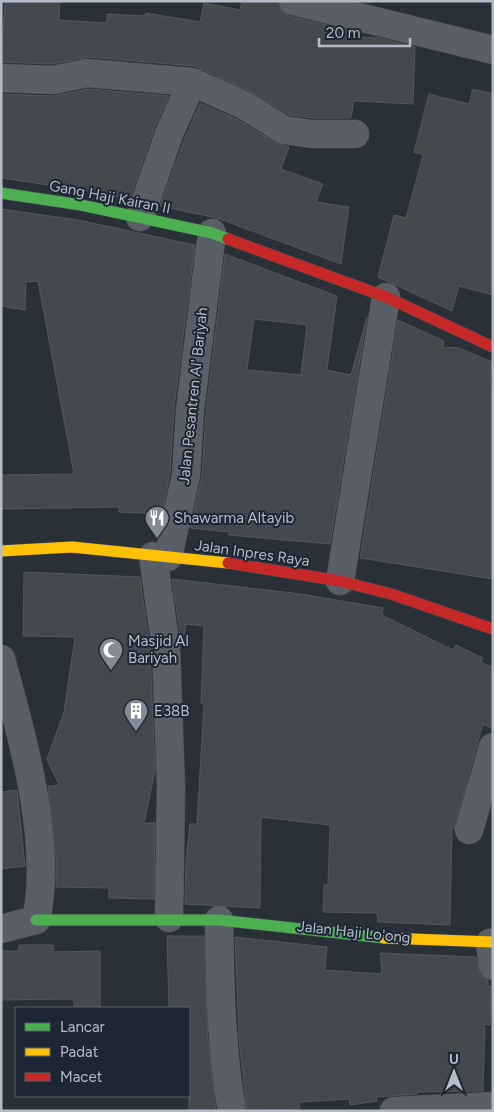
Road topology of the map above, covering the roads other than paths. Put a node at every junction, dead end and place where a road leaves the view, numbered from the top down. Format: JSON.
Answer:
{"nodes":[{"id":1,"x":293,"y":1,"type":"edge"},
{"id":2,"x":493,"y":50,"type":"edge"},
{"id":3,"x":1,"y":78,"type":"edge"},
{"id":4,"x":192,"y":82,"type":"junction"},
{"id":5,"x":355,"y":134,"type":"dead end"},
{"id":6,"x":1,"y":193,"type":"edge"},
{"id":7,"x":140,"y":217,"type":"junction"},
{"id":8,"x":212,"y":234,"type":"junction"},
{"id":9,"x":386,"y":297,"type":"junction"},
{"id":10,"x":493,"y":347,"type":"edge"},
{"id":11,"x":1,"y":552,"type":"edge"},
{"id":12,"x":160,"y":557,"type":"junction"},
{"id":13,"x":340,"y":581,"type":"junction"},
{"id":14,"x":493,"y":629,"type":"edge"},
{"id":15,"x":1,"y":659,"type":"edge"},
{"id":16,"x":493,"y":747,"type":"edge"},
{"id":17,"x":468,"y":830,"type":"dead end"},
{"id":18,"x":169,"y":918,"type":"junction"},
{"id":19,"x":36,"y":920,"type":"junction"},
{"id":20,"x":218,"y":920,"type":"junction"},
{"id":21,"x":1,"y":930,"type":"edge"},
{"id":22,"x":492,"y":950,"type":"edge"},
{"id":23,"x":493,"y":1106,"type":"edge"},
{"id":24,"x":232,"y":1111,"type":"edge"},
{"id":25,"x":394,"y":1111,"type":"edge"}],
"edges":[{"from":1,"to":2,"type":"street"},
{"from":3,"to":4,"type":"street"},
{"from":4,"to":5,"type":"street"},
{"from":4,"to":7,"type":"street"},
{"from":6,"to":7,"type":"street","name":"Gang Haji Kairan II"},
{"from":7,"to":8,"type":"street","name":"Gang Haji Kairan II"},
{"from":8,"to":9,"type":"street","name":"Gang Haji Kairan II"},
{"from":8,"to":12,"type":"street","name":"Jalan Pesantren Al' Bariyah"},
{"from":9,"to":10,"type":"street","name":"Gang Haji Kairan II"},
{"from":9,"to":13,"type":"street"},
{"from":11,"to":12,"type":"street","name":"Jalan Inpres Raya"},
{"from":12,"to":13,"type":"street","name":"Jalan Inpres Raya"},
{"from":12,"to":18,"type":"street"},
{"from":13,"to":14,"type":"street","name":"Jalan Inpres Raya"},
{"from":15,"to":19,"type":"street"},
{"from":16,"to":17,"type":"street"},
{"from":18,"to":19,"type":"street","name":"Jalan Haji Lo'ong"},
{"from":18,"to":20,"type":"street","name":"Jalan Haji Lo'ong"},
{"from":19,"to":21,"type":"street"},
{"from":20,"to":22,"type":"street","name":"Jalan Haji Lo'ong"},
{"from":20,"to":24,"type":"street"},
{"from":23,"to":25,"type":"street"}]}
